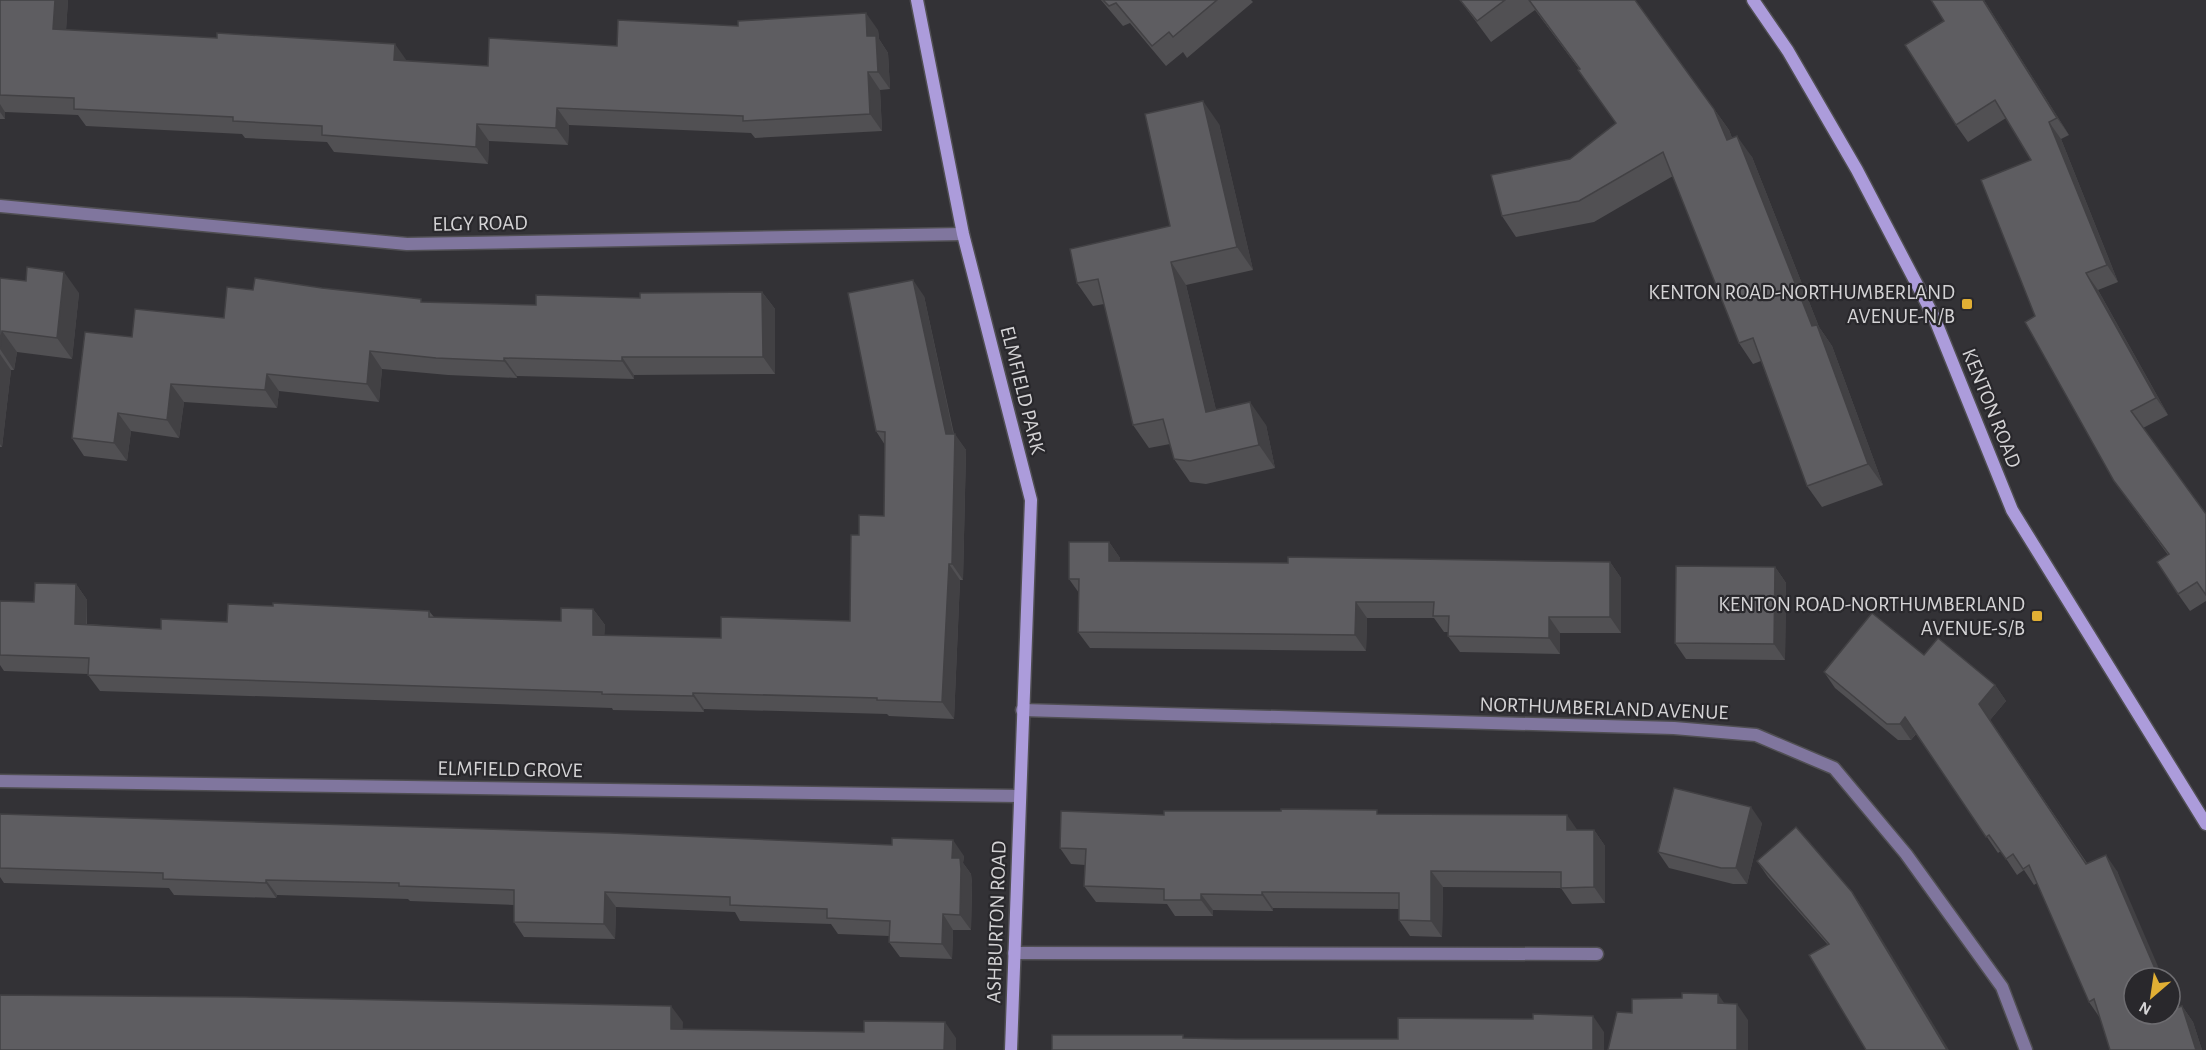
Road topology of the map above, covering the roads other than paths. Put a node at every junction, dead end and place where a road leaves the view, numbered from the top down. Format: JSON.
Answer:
{"nodes":[{"id":1,"x":917,"y":0,"type":"edge"},
{"id":2,"x":1753,"y":0,"type":"edge"},
{"id":3,"x":0,"y":206,"type":"edge"},
{"id":4,"x":963,"y":234,"type":"junction"},
{"id":5,"x":1022,"y":710,"type":"junction"},
{"id":6,"x":0,"y":781,"type":"edge"},
{"id":7,"x":1019,"y":796,"type":"junction"},
{"id":8,"x":2206,"y":824,"type":"edge"},
{"id":9,"x":1014,"y":953,"type":"junction"},
{"id":10,"x":1597,"y":954,"type":"dead end"},
{"id":11,"x":1011,"y":1050,"type":"edge"},
{"id":12,"x":2026,"y":1050,"type":"edge"}],
"edges":[{"from":1,"to":4,"type":"street","name":"ELMFIELD PARK"},
{"from":2,"to":8,"type":"street","name":"KENTON ROAD"},
{"from":3,"to":4,"type":"street","name":"ELGY ROAD"},
{"from":4,"to":5,"type":"street","name":"ELMFIELD PARK"},
{"from":5,"to":7,"type":"street","name":"ELMFIELD PARK"},
{"from":5,"to":12,"type":"street","name":"NORTHUMBERLAND AVENUE"},
{"from":6,"to":7,"type":"street","name":"ELMFIELD GROVE"},
{"from":7,"to":9,"type":"street","name":"ASHBURTON ROAD"},
{"from":9,"to":10,"type":"street"},
{"from":9,"to":11,"type":"street","name":"ASHBURTON ROAD"}]}
